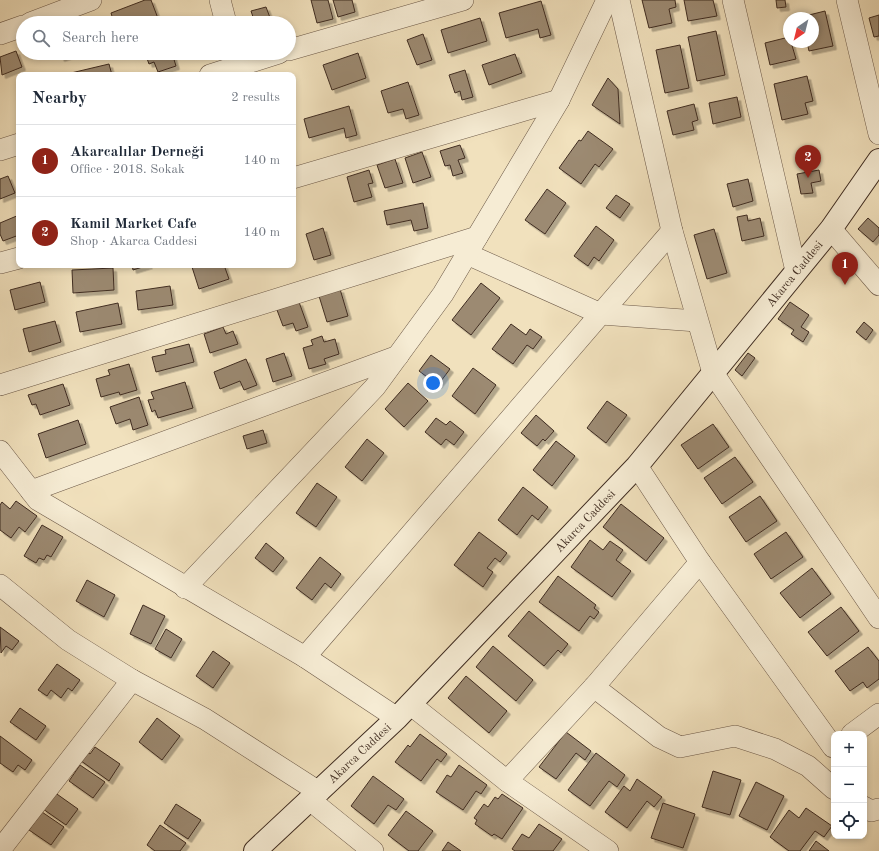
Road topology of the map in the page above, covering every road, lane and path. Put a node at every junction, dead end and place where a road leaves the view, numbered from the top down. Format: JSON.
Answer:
{"nodes":[{"id":1,"x":91,"y":0,"type":"edge"},
{"id":2,"x":220,"y":0,"type":"edge"},
{"id":3,"x":463,"y":0,"type":"edge"},
{"id":4,"x":607,"y":0,"type":"edge"},
{"id":5,"x":620,"y":0,"type":"edge"},
{"id":6,"x":733,"y":0,"type":"edge"},
{"id":7,"x":848,"y":0,"type":"edge"},
{"id":8,"x":49,"y":16,"type":"edge"},
{"id":9,"x":224,"y":16,"type":"edge"},
{"id":10,"x":16,"y":28,"type":"edge"},
{"id":11,"x":0,"y":34,"type":"edge"},
{"id":12,"x":296,"y":48,"type":"edge"},
{"id":13,"x":233,"y":60,"type":"edge"},
{"id":14,"x":215,"y":72,"type":"edge"},
{"id":15,"x":559,"y":100,"type":"junction"},
{"id":16,"x":879,"y":134,"type":"edge"},
{"id":17,"x":16,"y":145,"type":"edge"},
{"id":18,"x":0,"y":150,"type":"edge"},
{"id":19,"x":879,"y":160,"type":"edge"},
{"id":20,"x":296,"y":177,"type":"edge"},
{"id":21,"x":831,"y":229,"type":"junction"},
{"id":22,"x":672,"y":231,"type":"junction"},
{"id":23,"x":472,"y":246,"type":"junction"},
{"id":24,"x":16,"y":259,"type":"edge"},
{"id":25,"x":0,"y":263,"type":"edge"},
{"id":26,"x":796,"y":271,"type":"junction"},
{"id":27,"x":879,"y":285,"type":"edge"},
{"id":28,"x":601,"y":314,"type":"junction"},
{"id":29,"x":697,"y":321,"type":"junction"},
{"id":30,"x":398,"y":356,"type":"junction"},
{"id":31,"x":713,"y":373,"type":"junction"},
{"id":32,"x":0,"y":385,"type":"edge"},
{"id":33,"x":0,"y":451,"type":"edge"},
{"id":34,"x":637,"y":466,"type":"junction"},
{"id":35,"x":31,"y":491,"type":"junction"},
{"id":36,"x":700,"y":562,"type":"junction"},
{"id":37,"x":0,"y":585,"type":"edge"},
{"id":38,"x":185,"y":588,"type":"junction"},
{"id":39,"x":879,"y":618,"type":"edge"},
{"id":40,"x":305,"y":658,"type":"junction"},
{"id":41,"x":132,"y":680,"type":"junction"},
{"id":42,"x":594,"y":687,"type":"junction"},
{"id":43,"x":404,"y":711,"type":"junction"},
{"id":44,"x":879,"y":714,"type":"edge"},
{"id":45,"x":856,"y":731,"type":"edge"},
{"id":46,"x":831,"y":743,"type":"edge"},
{"id":47,"x":831,"y":749,"type":"edge"},
{"id":48,"x":808,"y":766,"type":"junction"},
{"id":49,"x":507,"y":781,"type":"junction"},
{"id":50,"x":831,"y":786,"type":"edge"},
{"id":51,"x":315,"y":796,"type":"junction"},
{"id":52,"x":867,"y":809,"type":"edge"},
{"id":53,"x":879,"y":809,"type":"edge"},
{"id":54,"x":265,"y":848,"type":"edge"},
{"id":55,"x":0,"y":850,"type":"edge"},
{"id":56,"x":373,"y":851,"type":"edge"},
{"id":57,"x":608,"y":851,"type":"edge"}],
"edges":[{"from":1,"to":8,"type":"street"},
{"from":2,"to":9,"type":"street"},
{"from":3,"to":12,"type":"street"},
{"from":4,"to":15,"type":"street"},
{"from":5,"to":22,"type":"street"},
{"from":6,"to":26,"type":"street"},
{"from":7,"to":16,"type":"street"},
{"from":10,"to":11,"type":"street"},
{"from":13,"to":14,"type":"street"},
{"from":15,"to":20,"type":"street"},
{"from":15,"to":23,"type":"street"},
{"from":17,"to":18,"type":"street"},
{"from":19,"to":21,"type":"main road","name":"Akarca Caddesi"},
{"from":21,"to":26,"type":"main road","name":"Akarca Caddesi"},
{"from":21,"to":27,"type":"street"},
{"from":22,"to":28,"type":"street"},
{"from":22,"to":29,"type":"street"},
{"from":23,"to":28,"type":"street"},
{"from":23,"to":30,"type":"street"},
{"from":23,"to":32,"type":"street"},
{"from":24,"to":25,"type":"street"},
{"from":26,"to":31,"type":"main road","name":"Akarca Caddesi"},
{"from":28,"to":29,"type":"street"},
{"from":28,"to":40,"type":"street"},
{"from":29,"to":31,"type":"street"},
{"from":30,"to":35,"type":"street"},
{"from":30,"to":38,"type":"street"},
{"from":31,"to":34,"type":"main road","name":"Akarca Caddesi"},
{"from":31,"to":39,"type":"street"},
{"from":33,"to":35,"type":"street"},
{"from":34,"to":36,"type":"street"},
{"from":34,"to":43,"type":"main road","name":"Akarca Caddesi"},
{"from":35,"to":38,"type":"street"},
{"from":36,"to":42,"type":"street"},
{"from":36,"to":46,"type":"street"},
{"from":37,"to":41,"type":"street"},
{"from":38,"to":40,"type":"street"},
{"from":40,"to":43,"type":"street"},
{"from":41,"to":51,"type":"street"},
{"from":41,"to":55,"type":"street"},
{"from":42,"to":48,"type":"street"},
{"from":42,"to":49,"type":"street"},
{"from":43,"to":49,"type":"street"},
{"from":43,"to":51,"type":"main road","name":"Akarca Caddesi"},
{"from":44,"to":45,"type":"street"},
{"from":47,"to":48,"type":"street"},
{"from":48,"to":50,"type":"street"},
{"from":49,"to":57,"type":"street"},
{"from":51,"to":54,"type":"main road","name":"Akarca Caddesi"},
{"from":51,"to":56,"type":"street"},
{"from":52,"to":53,"type":"street"}]}
